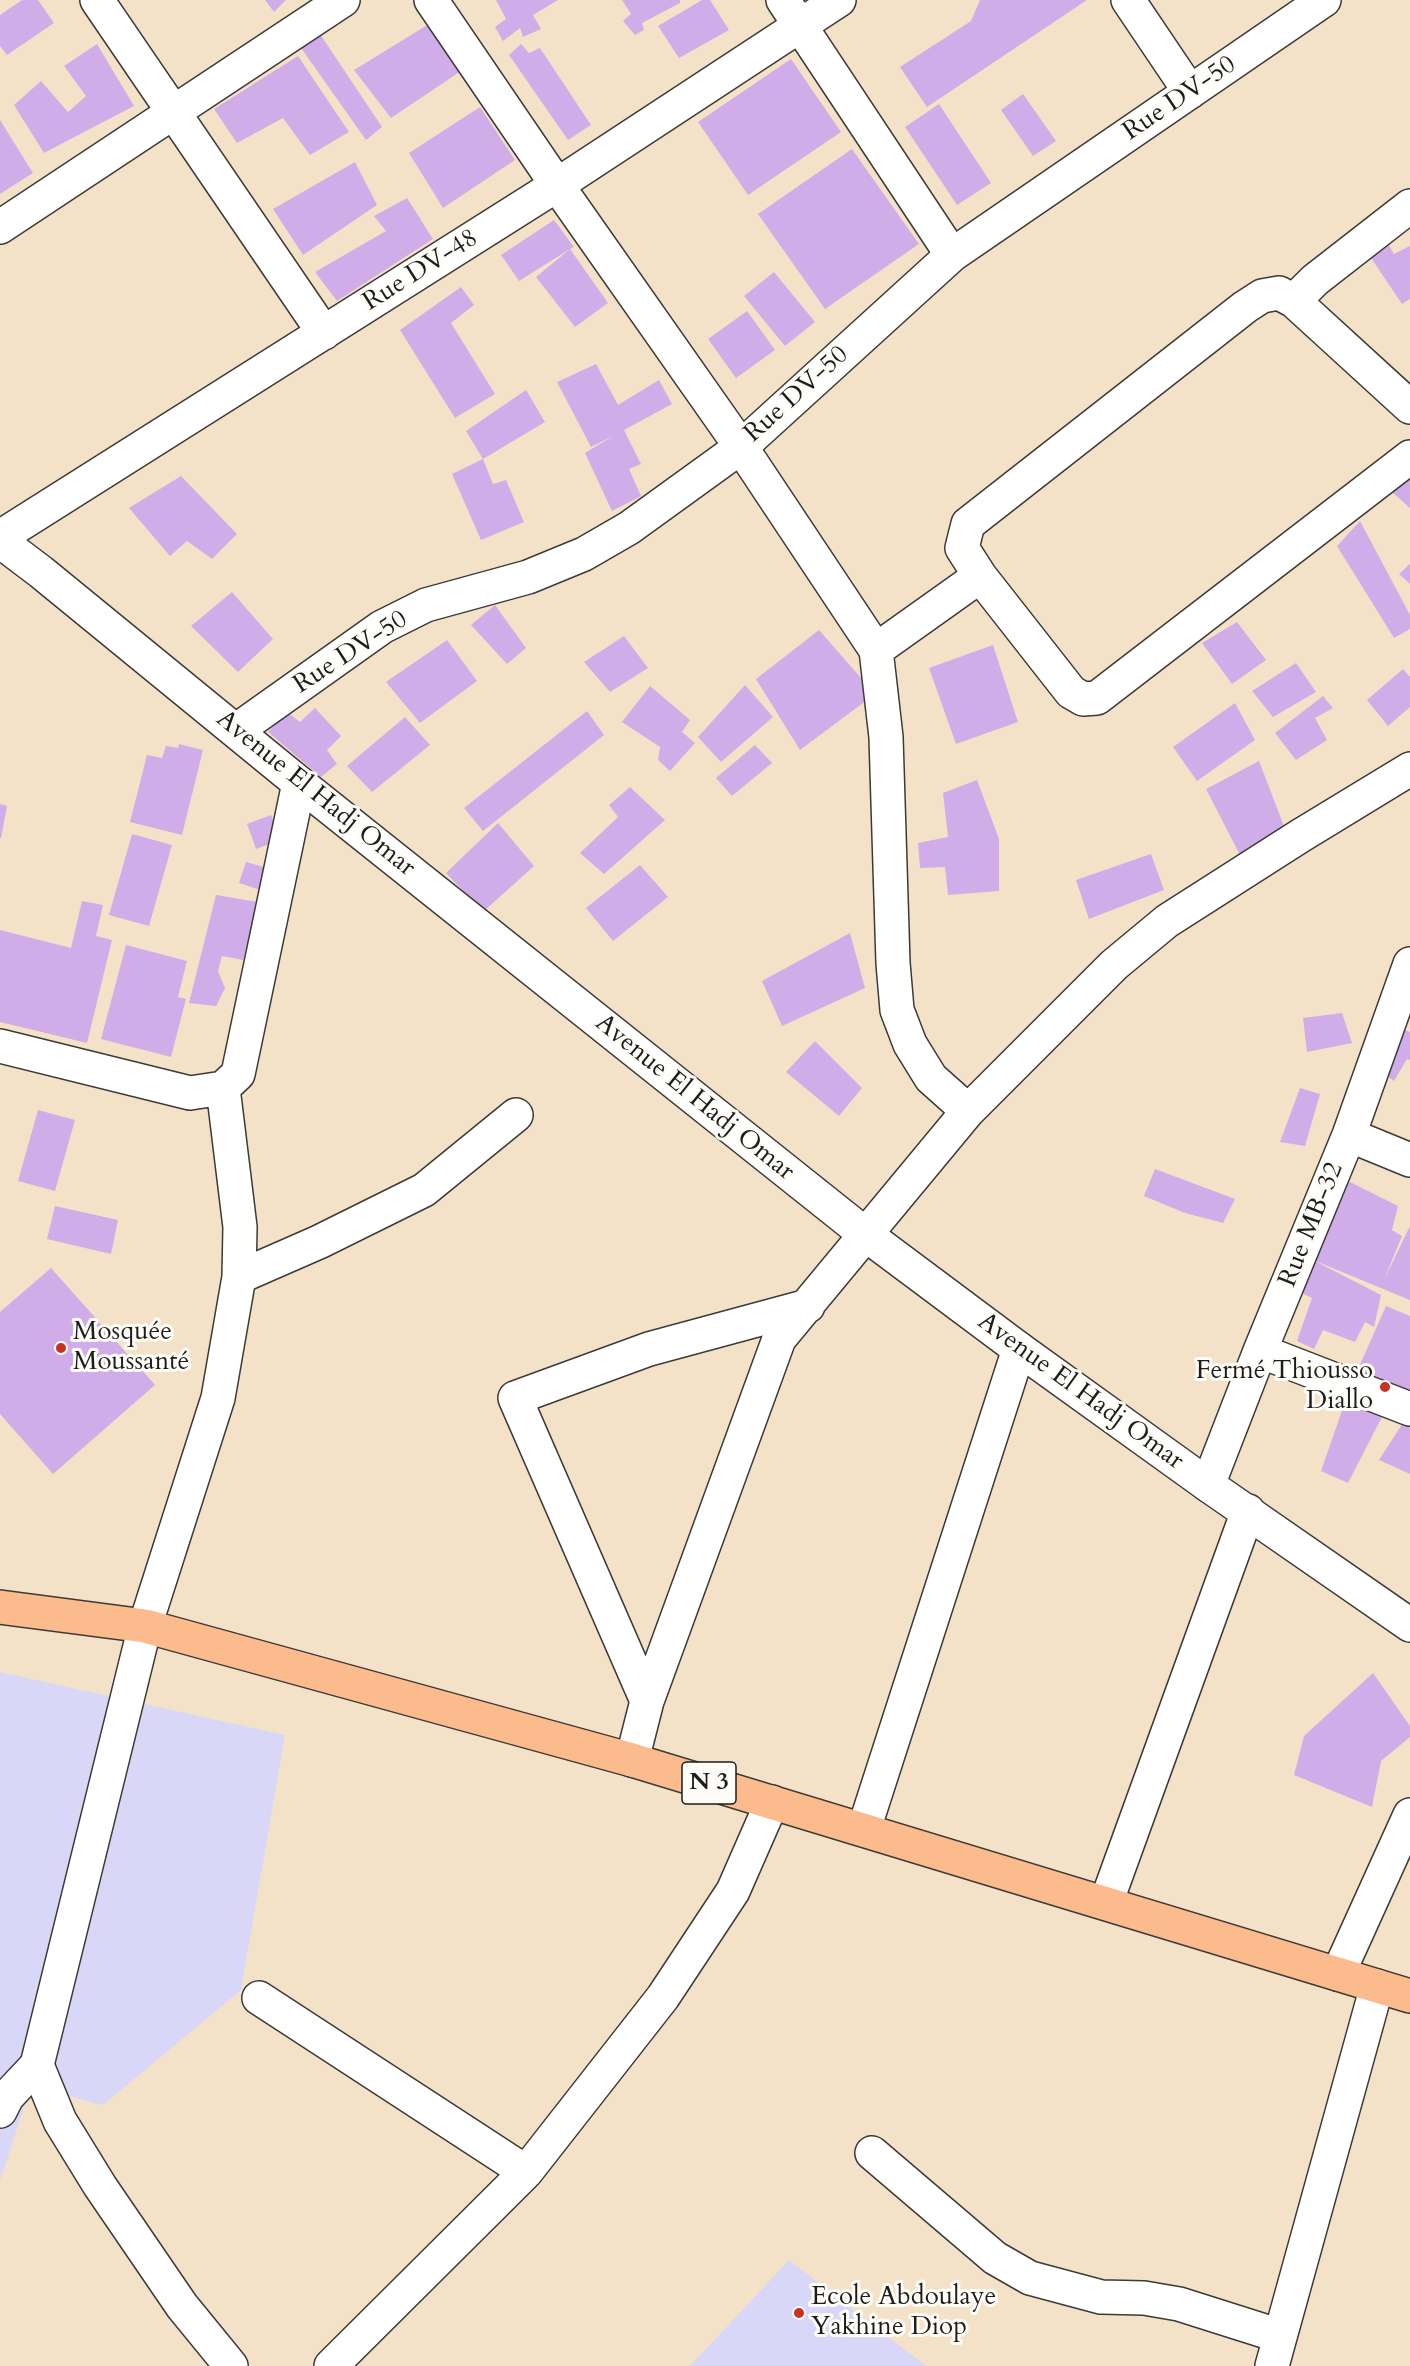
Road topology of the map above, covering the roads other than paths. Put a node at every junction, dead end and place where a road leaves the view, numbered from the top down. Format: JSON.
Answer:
{"nodes":[{"id":1,"x":97,"y":0,"type":"edge"},
{"id":2,"x":343,"y":0,"type":"edge"},
{"id":3,"x":431,"y":0,"type":"edge"},
{"id":4,"x":839,"y":0,"type":"edge"},
{"id":5,"x":1128,"y":0,"type":"edge"},
{"id":6,"x":1324,"y":0,"type":"edge"},
{"id":7,"x":791,"y":13,"type":"edge"},
{"id":8,"x":1190,"y":92,"type":"junction"},
{"id":9,"x":173,"y":112,"type":"junction"},
{"id":10,"x":557,"y":185,"type":"junction"},
{"id":11,"x":1410,"y":206,"type":"edge"},
{"id":12,"x":0,"y":227,"type":"edge"},
{"id":13,"x":952,"y":255,"type":"junction"},
{"id":14,"x":1294,"y":301,"type":"junction"},
{"id":15,"x":324,"y":333,"type":"junction"},
{"id":16,"x":1410,"y":407,"type":"edge"},
{"id":17,"x":741,"y":447,"type":"junction"},
{"id":18,"x":1410,"y":457,"type":"edge"},
{"id":19,"x":0,"y":537,"type":"edge"},
{"id":20,"x":0,"y":541,"type":"edge"},
{"id":21,"x":980,"y":576,"type":"junction"},
{"id":22,"x":876,"y":650,"type":"junction"},
{"id":23,"x":237,"y":730,"type":"junction"},
{"id":24,"x":1410,"y":769,"type":"edge"},
{"id":25,"x":299,"y":783,"type":"junction"},
{"id":26,"x":1410,"y":964,"type":"edge"},
{"id":27,"x":0,"y":1046,"type":"edge"},
{"id":28,"x":223,"y":1088,"type":"junction"},
{"id":29,"x":968,"y":1111,"type":"junction"},
{"id":30,"x":516,"y":1115,"type":"dead end"},
{"id":31,"x":1349,"y":1135,"type":"junction"},
{"id":32,"x":1410,"y":1160,"type":"edge"},
{"id":33,"x":865,"y":1234,"type":"junction"},
{"id":34,"x":239,"y":1277,"type":"junction"},
{"id":35,"x":808,"y":1306,"type":"junction"},
{"id":36,"x":1019,"y":1349,"type":"junction"},
{"id":37,"x":1260,"y":1351,"type":"junction"},
{"id":38,"x":1410,"y":1409,"type":"edge"},
{"id":39,"x":1208,"y":1485,"type":"junction"},
{"id":40,"x":1248,"y":1511,"type":"junction"},
{"id":41,"x":0,"y":1607,"type":"edge"},
{"id":42,"x":1410,"y":1625,"type":"edge"},
{"id":43,"x":145,"y":1626,"type":"junction"},
{"id":44,"x":647,"y":1701,"type":"junction"},
{"id":45,"x":632,"y":1760,"type":"junction"},
{"id":46,"x":772,"y":1802,"type":"junction"},
{"id":47,"x":1410,"y":1815,"type":"edge"},
{"id":48,"x":864,"y":1829,"type":"junction"},
{"id":49,"x":1106,"y":1903,"type":"junction"},
{"id":50,"x":1338,"y":1974,"type":"junction"},
{"id":51,"x":1377,"y":1986,"type":"junction"},
{"id":52,"x":1410,"y":1996,"type":"edge"},
{"id":53,"x":259,"y":1998,"type":"dead end"},
{"id":54,"x":37,"y":2065,"type":"junction"},
{"id":55,"x":0,"y":2111,"type":"edge"},
{"id":56,"x":872,"y":2153,"type":"dead end"},
{"id":57,"x":526,"y":2172,"type":"junction"},
{"id":58,"x":1276,"y":2351,"type":"edge"},
{"id":59,"x":231,"y":2366,"type":"edge"},
{"id":60,"x":331,"y":2366,"type":"edge"}],
"edges":[{"from":1,"to":9,"type":"street"},
{"from":2,"to":9,"type":"street"},
{"from":3,"to":10,"type":"street"},
{"from":4,"to":7,"type":"street","name":"Rue DV-48"},
{"from":5,"to":8,"type":"street"},
{"from":6,"to":8,"type":"street","name":"Rue DV-50"},
{"from":7,"to":10,"type":"street","name":"Rue DV-48"},
{"from":7,"to":13,"type":"street"},
{"from":8,"to":13,"type":"street","name":"Rue DV-50"},
{"from":9,"to":12,"type":"street"},
{"from":9,"to":15,"type":"street"},
{"from":10,"to":15,"type":"street","name":"Rue DV-48"},
{"from":10,"to":17,"type":"street"},
{"from":11,"to":14,"type":"street"},
{"from":13,"to":17,"type":"street","name":"Rue DV-50"},
{"from":14,"to":16,"type":"street"},
{"from":14,"to":21,"type":"street"},
{"from":15,"to":19,"type":"street","name":"Rue DV-48"},
{"from":17,"to":22,"type":"street"},
{"from":17,"to":23,"type":"street","name":"Rue DV-50"},
{"from":18,"to":21,"type":"street"},
{"from":20,"to":23,"type":"street","name":"Avenue El Hadj Omar"},
{"from":21,"to":22,"type":"street"},
{"from":22,"to":29,"type":"street"},
{"from":23,"to":25,"type":"street","name":"Avenue El Hadj Omar"},
{"from":24,"to":29,"type":"street"},
{"from":25,"to":28,"type":"street"},
{"from":25,"to":33,"type":"street","name":"Avenue El Hadj Omar"},
{"from":26,"to":31,"type":"street","name":"Rue MB-32"},
{"from":27,"to":28,"type":"street"},
{"from":28,"to":34,"type":"street"},
{"from":29,"to":33,"type":"street"},
{"from":30,"to":34,"type":"street"},
{"from":31,"to":32,"type":"street"},
{"from":31,"to":37,"type":"street","name":"Rue MB-32"},
{"from":33,"to":35,"type":"street"},
{"from":33,"to":36,"type":"street","name":"Avenue El Hadj Omar"},
{"from":34,"to":43,"type":"street"},
{"from":35,"to":44,"type":"street"},
{"from":35,"to":44,"type":"street"},
{"from":36,"to":39,"type":"street","name":"Avenue El Hadj Omar"},
{"from":36,"to":48,"type":"street"},
{"from":37,"to":38,"type":"street"},
{"from":37,"to":39,"type":"street","name":"Rue MB-32"},
{"from":39,"to":40,"type":"street","name":"Avenue El Hadj Omar"},
{"from":40,"to":42,"type":"street","name":"Avenue El Hadj Omar"},
{"from":40,"to":49,"type":"street"},
{"from":41,"to":43,"type":"main road","number":"N 3"},
{"from":43,"to":45,"type":"main road","number":"N 3"},
{"from":43,"to":54,"type":"street"},
{"from":44,"to":45,"type":"street"},
{"from":45,"to":46,"type":"main road","number":"N 3"},
{"from":46,"to":48,"type":"main road","number":"N 3"},
{"from":46,"to":57,"type":"street"},
{"from":47,"to":50,"type":"street"},
{"from":48,"to":49,"type":"main road","number":"N 3"},
{"from":49,"to":50,"type":"main road","number":"N 3"},
{"from":50,"to":51,"type":"main road","number":"N 3"},
{"from":51,"to":52,"type":"main road","number":"N 3"},
{"from":51,"to":58,"type":"street"},
{"from":53,"to":57,"type":"street"},
{"from":54,"to":55,"type":"street"},
{"from":54,"to":59,"type":"street"},
{"from":56,"to":58,"type":"street"},
{"from":57,"to":60,"type":"street"}]}
